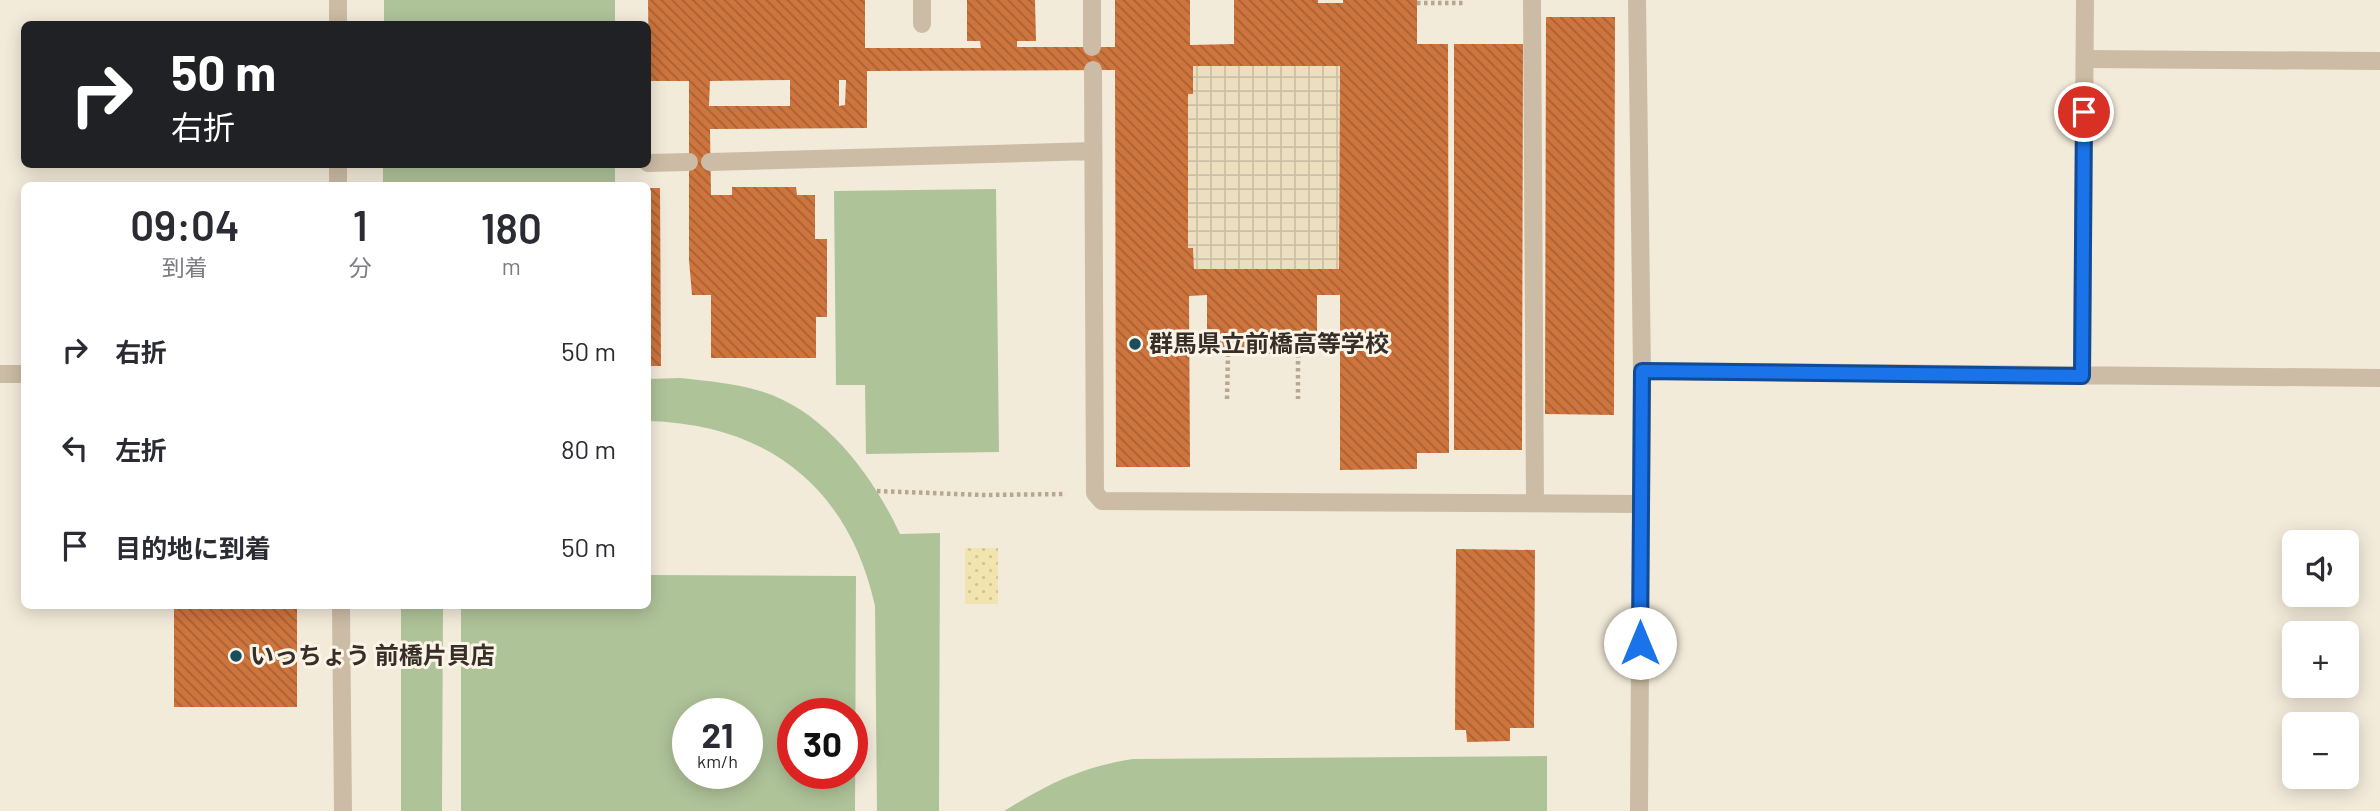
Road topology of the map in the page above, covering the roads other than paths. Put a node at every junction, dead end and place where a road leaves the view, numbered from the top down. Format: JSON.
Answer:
{"nodes":[{"id":1,"x":338,"y":0,"type":"edge"},
{"id":2,"x":922,"y":0,"type":"edge"},
{"id":3,"x":1092,"y":0,"type":"edge"},
{"id":4,"x":1532,"y":0,"type":"edge"},
{"id":5,"x":1637,"y":0,"type":"edge"},
{"id":6,"x":2085,"y":0,"type":"edge"},
{"id":7,"x":338,"y":21,"type":"edge"},
{"id":8,"x":922,"y":24,"type":"dead end"},
{"id":9,"x":1092,"y":47,"type":"dead end"},
{"id":10,"x":2085,"y":60,"type":"junction"},
{"id":11,"x":2380,"y":61,"type":"edge"},
{"id":12,"x":1093,"y":70,"type":"dead end"},
{"id":13,"x":1093,"y":151,"type":"junction"},
{"id":14,"x":689,"y":162,"type":"dead end"},
{"id":15,"x":710,"y":162,"type":"dead end"},
{"id":16,"x":651,"y":163,"type":"edge"},
{"id":17,"x":1642,"y":371,"type":"junction"},
{"id":18,"x":0,"y":374,"type":"edge"},
{"id":19,"x":21,"y":374,"type":"edge"},
{"id":20,"x":2082,"y":376,"type":"junction"},
{"id":21,"x":2380,"y":378,"type":"edge"},
{"id":22,"x":1535,"y":503,"type":"junction"},
{"id":23,"x":1641,"y":503,"type":"junction"},
{"id":24,"x":341,"y":609,"type":"edge"},
{"id":25,"x":343,"y":811,"type":"edge"},
{"id":26,"x":1639,"y":811,"type":"edge"}],
"edges":[{"from":1,"to":7,"type":"street"},
{"from":2,"to":8,"type":"street"},
{"from":3,"to":9,"type":"street"},
{"from":4,"to":22,"type":"street"},
{"from":5,"to":17,"type":"street"},
{"from":6,"to":10,"type":"street"},
{"from":10,"to":11,"type":"street"},
{"from":10,"to":20,"type":"street"},
{"from":12,"to":13,"type":"street"},
{"from":13,"to":15,"type":"street"},
{"from":13,"to":22,"type":"street"},
{"from":14,"to":16,"type":"street"},
{"from":17,"to":20,"type":"street"},
{"from":17,"to":23,"type":"street"},
{"from":18,"to":19,"type":"street"},
{"from":20,"to":21,"type":"street"},
{"from":22,"to":23,"type":"street"},
{"from":23,"to":26,"type":"street"},
{"from":24,"to":25,"type":"street"}]}
